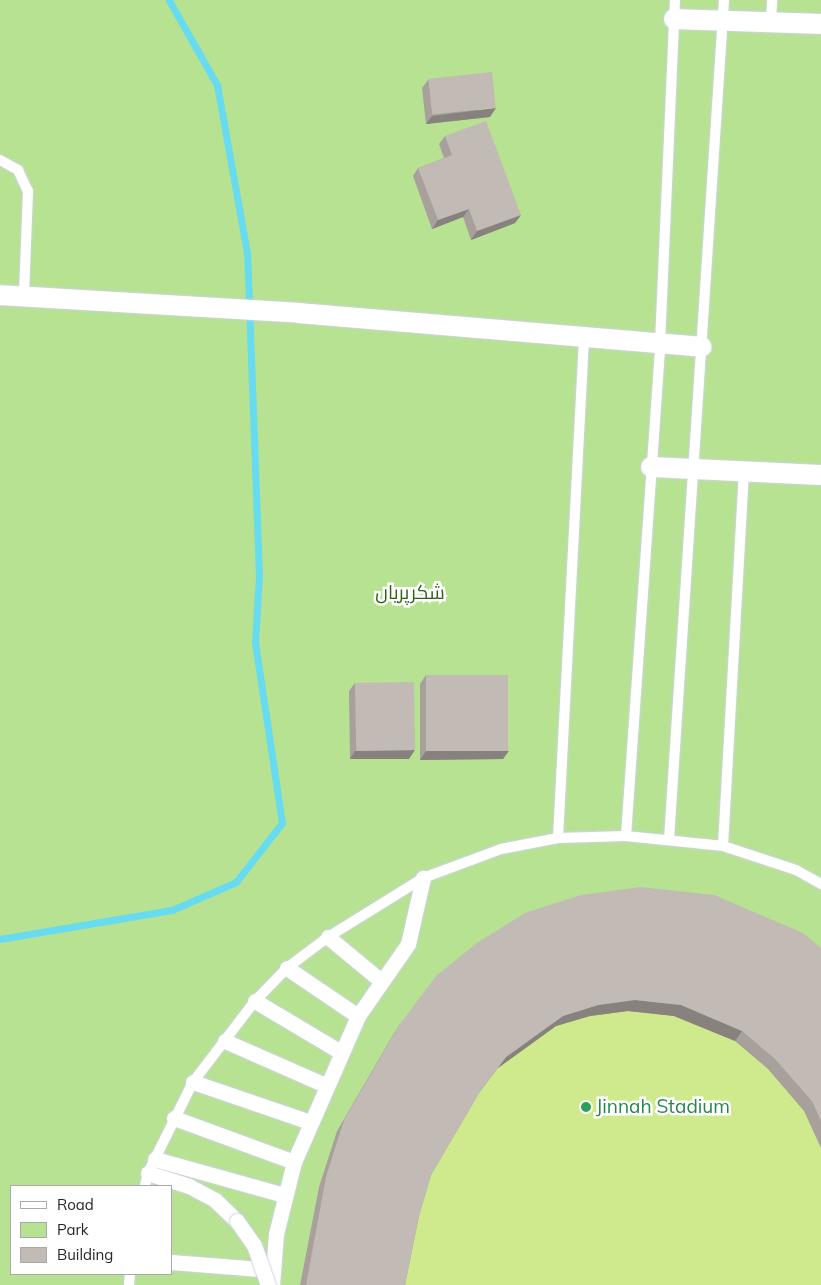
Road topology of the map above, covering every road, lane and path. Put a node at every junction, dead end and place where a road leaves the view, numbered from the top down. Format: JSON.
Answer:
{"nodes":[{"id":1,"x":724,"y":0,"type":"edge"},
{"id":2,"x":772,"y":0,"type":"edge"},
{"id":3,"x":675,"y":10,"type":"edge"},
{"id":4,"x":723,"y":20,"type":"junction"},
{"id":5,"x":771,"y":22,"type":"junction"},
{"id":6,"x":821,"y":24,"type":"edge"},
{"id":7,"x":0,"y":160,"type":"edge"},
{"id":8,"x":0,"y":295,"type":"edge"},
{"id":9,"x":24,"y":296,"type":"junction"},
{"id":10,"x":584,"y":338,"type":"junction"},
{"id":11,"x":660,"y":344,"type":"junction"},
{"id":12,"x":702,"y":347,"type":"junction"},
{"id":13,"x":651,"y":467,"type":"junction"},
{"id":14,"x":694,"y":470,"type":"junction"},
{"id":15,"x":744,"y":472,"type":"junction"},
{"id":16,"x":821,"y":475,"type":"edge"},
{"id":17,"x":626,"y":836,"type":"junction"},
{"id":18,"x":558,"y":838,"type":"junction"},
{"id":19,"x":669,"y":839,"type":"junction"},
{"id":20,"x":723,"y":846,"type":"junction"},
{"id":21,"x":423,"y":878,"type":"junction"},
{"id":22,"x":821,"y":884,"type":"edge"},
{"id":23,"x":328,"y":937,"type":"junction"},
{"id":24,"x":287,"y":968,"type":"junction"},
{"id":25,"x":380,"y":980,"type":"junction"},
{"id":26,"x":255,"y":1001,"type":"junction"},
{"id":27,"x":358,"y":1016,"type":"junction"},
{"id":28,"x":225,"y":1041,"type":"junction"},
{"id":29,"x":340,"y":1052,"type":"junction"},
{"id":30,"x":193,"y":1082,"type":"junction"},
{"id":31,"x":325,"y":1085,"type":"junction"},
{"id":32,"x":174,"y":1118,"type":"junction"},
{"id":33,"x":310,"y":1122,"type":"junction"},
{"id":34,"x":155,"y":1159,"type":"junction"},
{"id":35,"x":294,"y":1162,"type":"junction"},
{"id":36,"x":147,"y":1180,"type":"edge"},
{"id":37,"x":284,"y":1195,"type":"junction"},
{"id":38,"x":172,"y":1262,"type":"edge"},
{"id":39,"x":272,"y":1270,"type":"junction"},
{"id":40,"x":268,"y":1285,"type":"edge"},
{"id":41,"x":272,"y":1285,"type":"edge"}],
"edges":[{"from":1,"to":4,"type":"lane"},
{"from":2,"to":5,"type":"lane"},
{"from":3,"to":4,"type":"street"},
{"from":3,"to":11,"type":"lane"},
{"from":4,"to":5,"type":"street"},
{"from":4,"to":12,"type":"lane"},
{"from":5,"to":6,"type":"street"},
{"from":7,"to":9,"type":"lane"},
{"from":8,"to":9,"type":"street"},
{"from":9,"to":10,"type":"street"},
{"from":10,"to":11,"type":"street"},
{"from":10,"to":18,"type":"lane"},
{"from":11,"to":12,"type":"street"},
{"from":11,"to":13,"type":"lane"},
{"from":12,"to":14,"type":"lane"},
{"from":13,"to":14,"type":"street"},
{"from":13,"to":17,"type":"lane"},
{"from":14,"to":15,"type":"street"},
{"from":14,"to":19,"type":"lane"},
{"from":15,"to":16,"type":"street"},
{"from":15,"to":20,"type":"lane"},
{"from":17,"to":18,"type":"lane"},
{"from":17,"to":19,"type":"lane"},
{"from":18,"to":21,"type":"lane"},
{"from":19,"to":20,"type":"lane"},
{"from":20,"to":22,"type":"lane"},
{"from":21,"to":23,"type":"lane"},
{"from":21,"to":25,"type":"street"},
{"from":23,"to":24,"type":"lane"},
{"from":23,"to":25,"type":"street"},
{"from":24,"to":26,"type":"lane"},
{"from":24,"to":27,"type":"street"},
{"from":25,"to":27,"type":"street"},
{"from":26,"to":28,"type":"lane"},
{"from":26,"to":29,"type":"street"},
{"from":27,"to":29,"type":"street"},
{"from":28,"to":30,"type":"lane"},
{"from":28,"to":31,"type":"street"},
{"from":29,"to":31,"type":"street"},
{"from":30,"to":32,"type":"lane"},
{"from":30,"to":33,"type":"street"},
{"from":31,"to":33,"type":"street"},
{"from":32,"to":34,"type":"lane"},
{"from":32,"to":35,"type":"street"},
{"from":33,"to":35,"type":"street"},
{"from":34,"to":36,"type":"lane"},
{"from":34,"to":37,"type":"street"},
{"from":35,"to":37,"type":"street"},
{"from":36,"to":40,"type":"street","bridge":true},
{"from":37,"to":39,"type":"street"},
{"from":38,"to":39,"type":"street"},
{"from":39,"to":41,"type":"street"}]}
